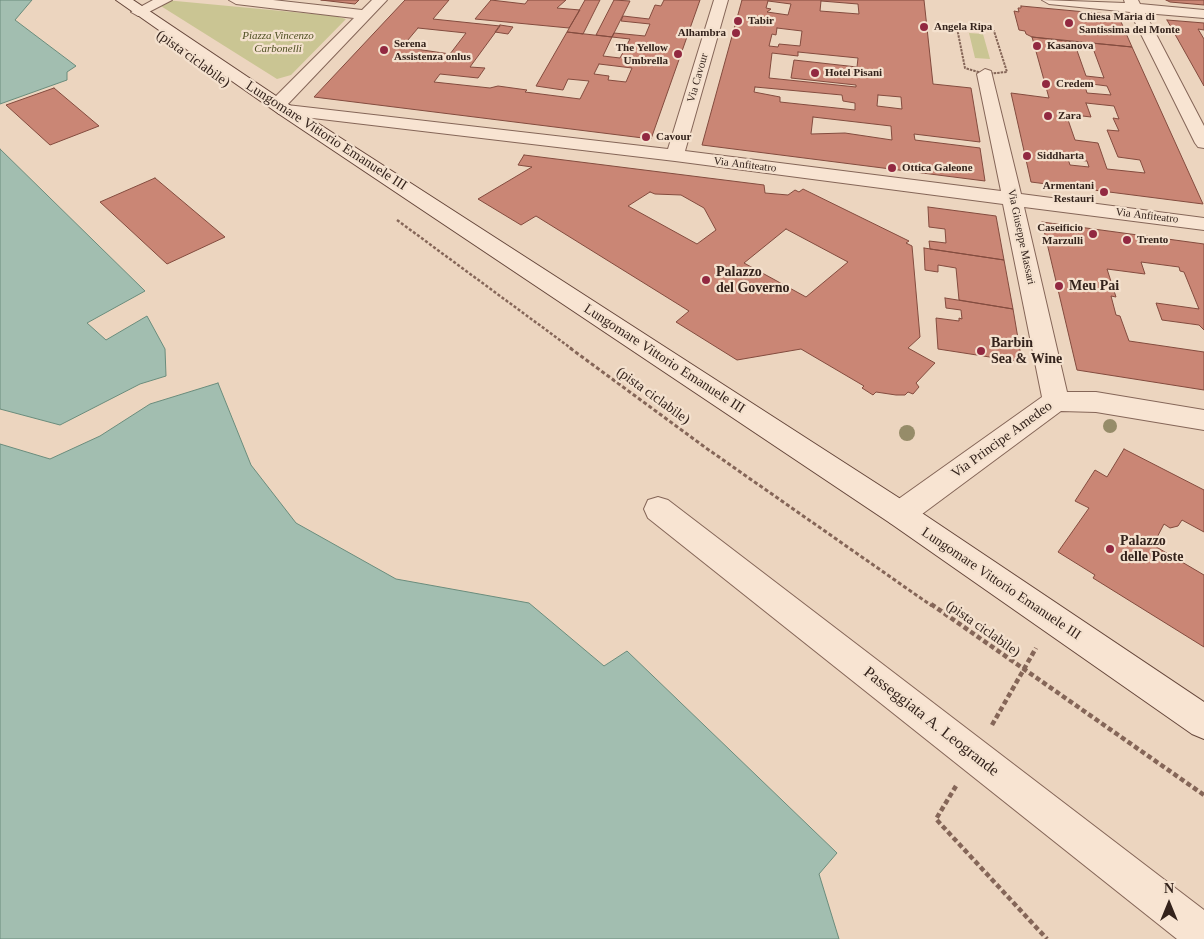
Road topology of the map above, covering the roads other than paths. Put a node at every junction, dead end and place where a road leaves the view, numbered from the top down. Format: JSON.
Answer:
{"nodes":[{"id":1,"x":122,"y":0,"type":"edge"},
{"id":2,"x":165,"y":0,"type":"edge"},
{"id":3,"x":236,"y":0,"type":"edge"},
{"id":4,"x":380,"y":0,"type":"edge"},
{"id":5,"x":721,"y":0,"type":"edge"},
{"id":6,"x":1049,"y":0,"type":"edge"},
{"id":7,"x":1133,"y":4,"type":"edge"},
{"id":8,"x":138,"y":12,"type":"junction"},
{"id":9,"x":1204,"y":14,"type":"edge"},
{"id":10,"x":364,"y":16,"type":"junction"},
{"id":11,"x":985,"y":74,"type":"dead end"},
{"id":12,"x":281,"y":107,"type":"junction"},
{"id":13,"x":1204,"y":143,"type":"edge"},
{"id":14,"x":675,"y":155,"type":"junction"},
{"id":15,"x":1013,"y":200,"type":"junction"},
{"id":16,"x":1204,"y":224,"type":"edge"},
{"id":17,"x":1056,"y":401,"type":"junction"},
{"id":18,"x":1204,"y":420,"type":"edge"},
{"id":19,"x":658,"y":509,"type":"dead end"},
{"id":20,"x":900,"y":514,"type":"junction"},
{"id":21,"x":1204,"y":722,"type":"edge"},
{"id":22,"x":1204,"y":935,"type":"edge"}],
"edges":[{"from":1,"to":8,"type":"street","name":"Lungomare Vittorio Emanuele III"},
{"from":2,"to":8,"type":"street"},
{"from":3,"to":10,"type":"street"},
{"from":4,"to":10,"type":"street"},
{"from":5,"to":14,"type":"street","name":"Via Cavour"},
{"from":6,"to":7,"type":"street"},
{"from":7,"to":9,"type":"street"},
{"from":7,"to":13,"type":"street"},
{"from":8,"to":12,"type":"street","name":"Lungomare Vittorio Emanuele III"},
{"from":10,"to":12,"type":"street"},
{"from":11,"to":15,"type":"street","name":"Via Giuseppe Massari"},
{"from":12,"to":14,"type":"street","name":"Via Anfiteatro"},
{"from":12,"to":20,"type":"street","name":"Lungomare Vittorio Emanuele III"},
{"from":14,"to":15,"type":"street","name":"Via Anfiteatro"},
{"from":15,"to":16,"type":"street","name":"Via Anfiteatro"},
{"from":15,"to":17,"type":"street","name":"Via Giuseppe Massari"},
{"from":17,"to":18,"type":"street","name":"Via Principe Amedeo"},
{"from":17,"to":20,"type":"street","name":"Via Principe Amedeo"},
{"from":19,"to":22,"type":"street","name":"Passeggiata A. Leogrande"},
{"from":20,"to":21,"type":"street","name":"Lungomare Vittorio Emanuele III"}]}
